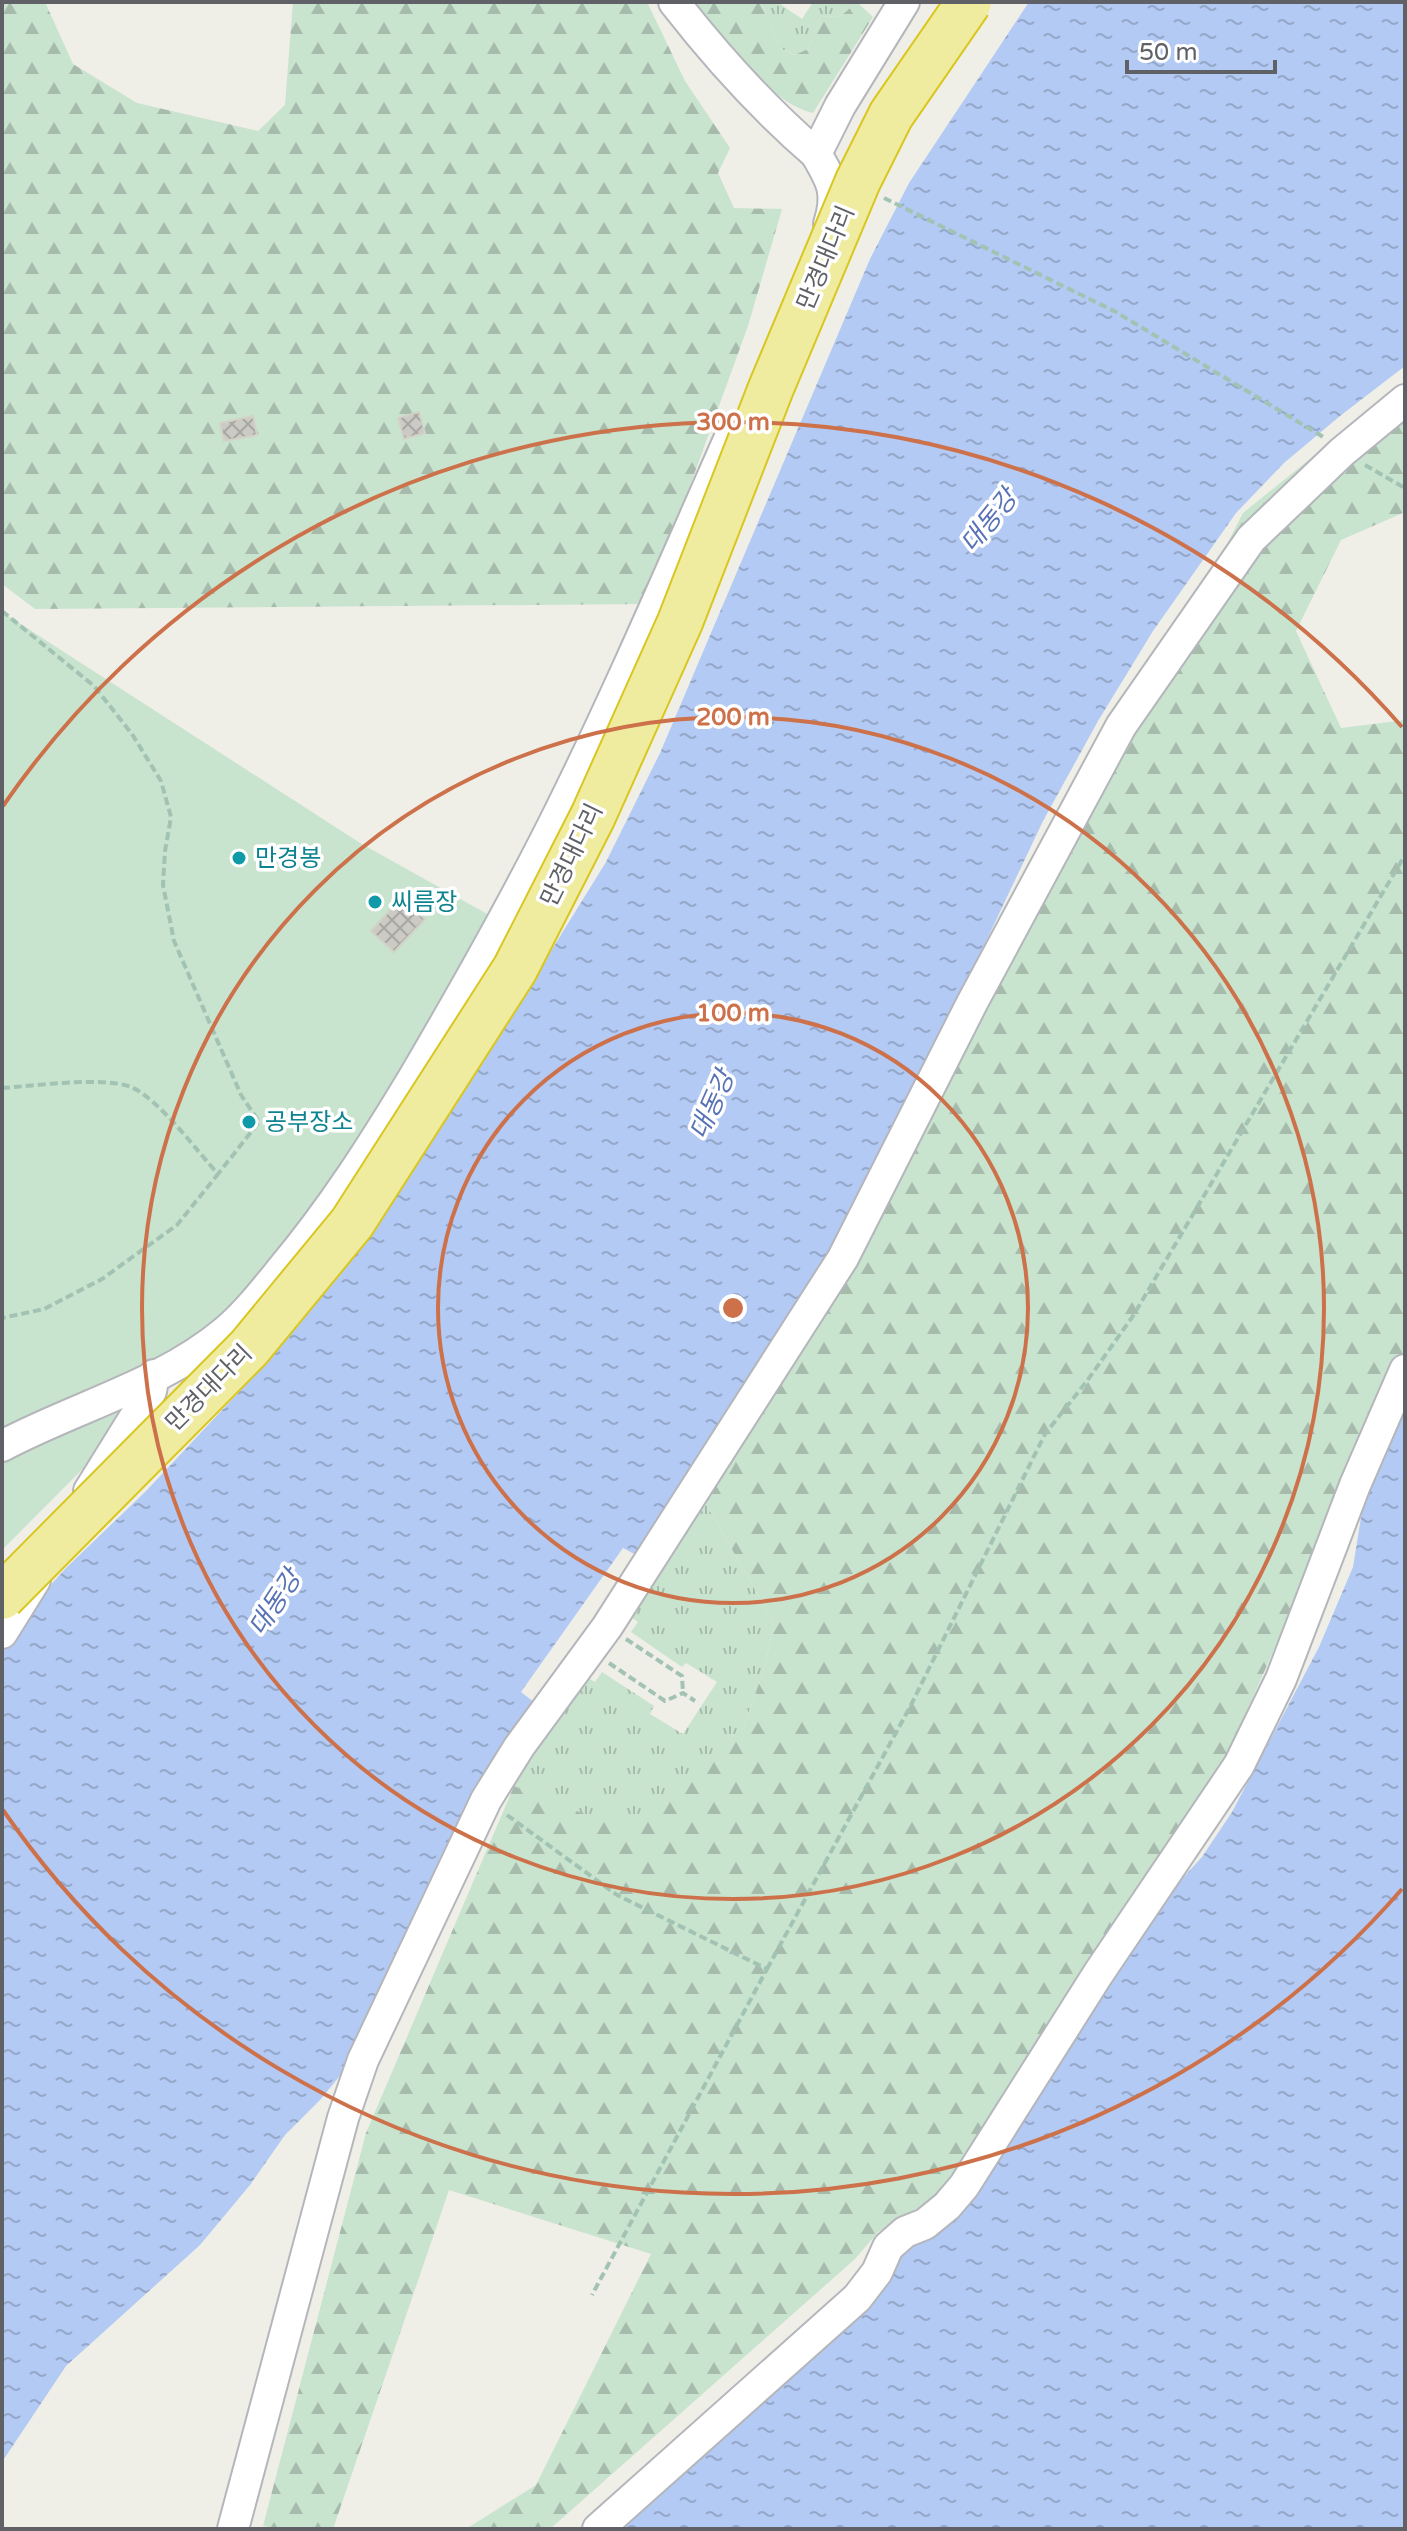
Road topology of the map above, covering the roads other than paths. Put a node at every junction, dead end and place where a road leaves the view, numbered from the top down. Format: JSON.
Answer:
{"nodes":[{"id":1,"x":674,"y":2,"type":"edge"},
{"id":2,"x":904,"y":2,"type":"edge"},
{"id":3,"x":969,"y":2,"type":"edge"},
{"id":4,"x":816,"y":154,"type":"junction"},
{"id":5,"x":1405,"y":400,"type":"edge"},
{"id":6,"x":1405,"y":1370,"type":"edge"},
{"id":7,"x":154,"y":1375,"type":"junction"},
{"id":8,"x":2,"y":1446,"type":"edge"},
{"id":9,"x":2,"y":1597,"type":"edge"},
{"id":10,"x":2,"y":1633,"type":"edge"},
{"id":11,"x":233,"y":2529,"type":"edge"},
{"id":12,"x":598,"y":2529,"type":"edge"}],
"edges":[{"from":1,"to":4,"type":"street"},
{"from":2,"to":4,"type":"street"},
{"from":3,"to":9,"type":"highway","name":"만경대다리","bridge":true},
{"from":4,"to":7,"type":"street"},
{"from":5,"to":11,"type":"street"},
{"from":6,"to":12,"type":"street"},
{"from":7,"to":8,"type":"street"},
{"from":7,"to":10,"type":"street"}]}
